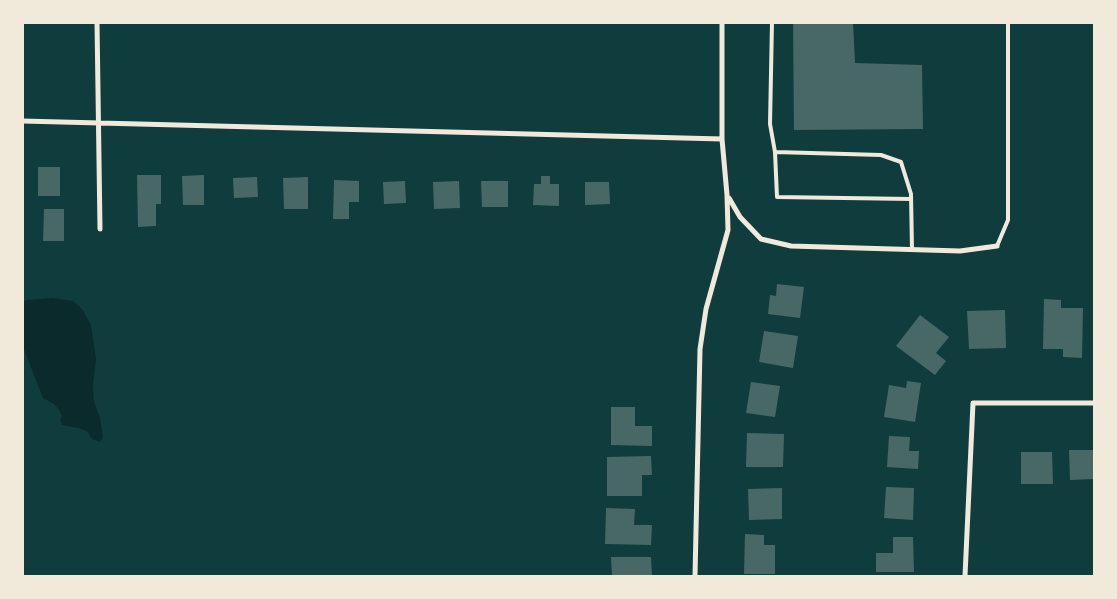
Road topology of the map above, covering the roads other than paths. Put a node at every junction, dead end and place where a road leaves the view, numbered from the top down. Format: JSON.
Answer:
{"nodes":[{"id":1,"x":97,"y":22,"type":"edge"},
{"id":2,"x":772,"y":22,"type":"edge"},
{"id":3,"x":1008,"y":22,"type":"edge"},
{"id":4,"x":722,"y":24,"type":"edge"},
{"id":5,"x":22,"y":121,"type":"edge"},
{"id":6,"x":99,"y":123,"type":"junction"},
{"id":7,"x":722,"y":139,"type":"junction"},
{"id":8,"x":775,"y":152,"type":"junction"},
{"id":9,"x":728,"y":195,"type":"junction"},
{"id":10,"x":911,"y":198,"type":"junction"},
{"id":11,"x":100,"y":229,"type":"dead end"},
{"id":12,"x":997,"y":246,"type":"joint"},
{"id":13,"x":912,"y":250,"type":"junction"},
{"id":14,"x":1094,"y":403,"type":"edge"},
{"id":15,"x":695,"y":576,"type":"edge"},
{"id":16,"x":965,"y":576,"type":"edge"}],
"edges":[{"from":1,"to":6,"type":"street"},
{"from":2,"to":8,"type":"lane"},
{"from":3,"to":12,"type":"lane"},
{"from":4,"to":7,"type":"street"},
{"from":5,"to":6,"type":"street"},
{"from":6,"to":7,"type":"street"},
{"from":6,"to":11,"type":"street"},
{"from":7,"to":9,"type":"street"},
{"from":8,"to":10,"type":"lane"},
{"from":8,"to":10,"type":"lane"},
{"from":9,"to":13,"type":"street"},
{"from":9,"to":15,"type":"street"},
{"from":10,"to":13,"type":"lane"},
{"from":12,"to":13,"type":"street"},
{"from":14,"to":16,"type":"street"}]}
